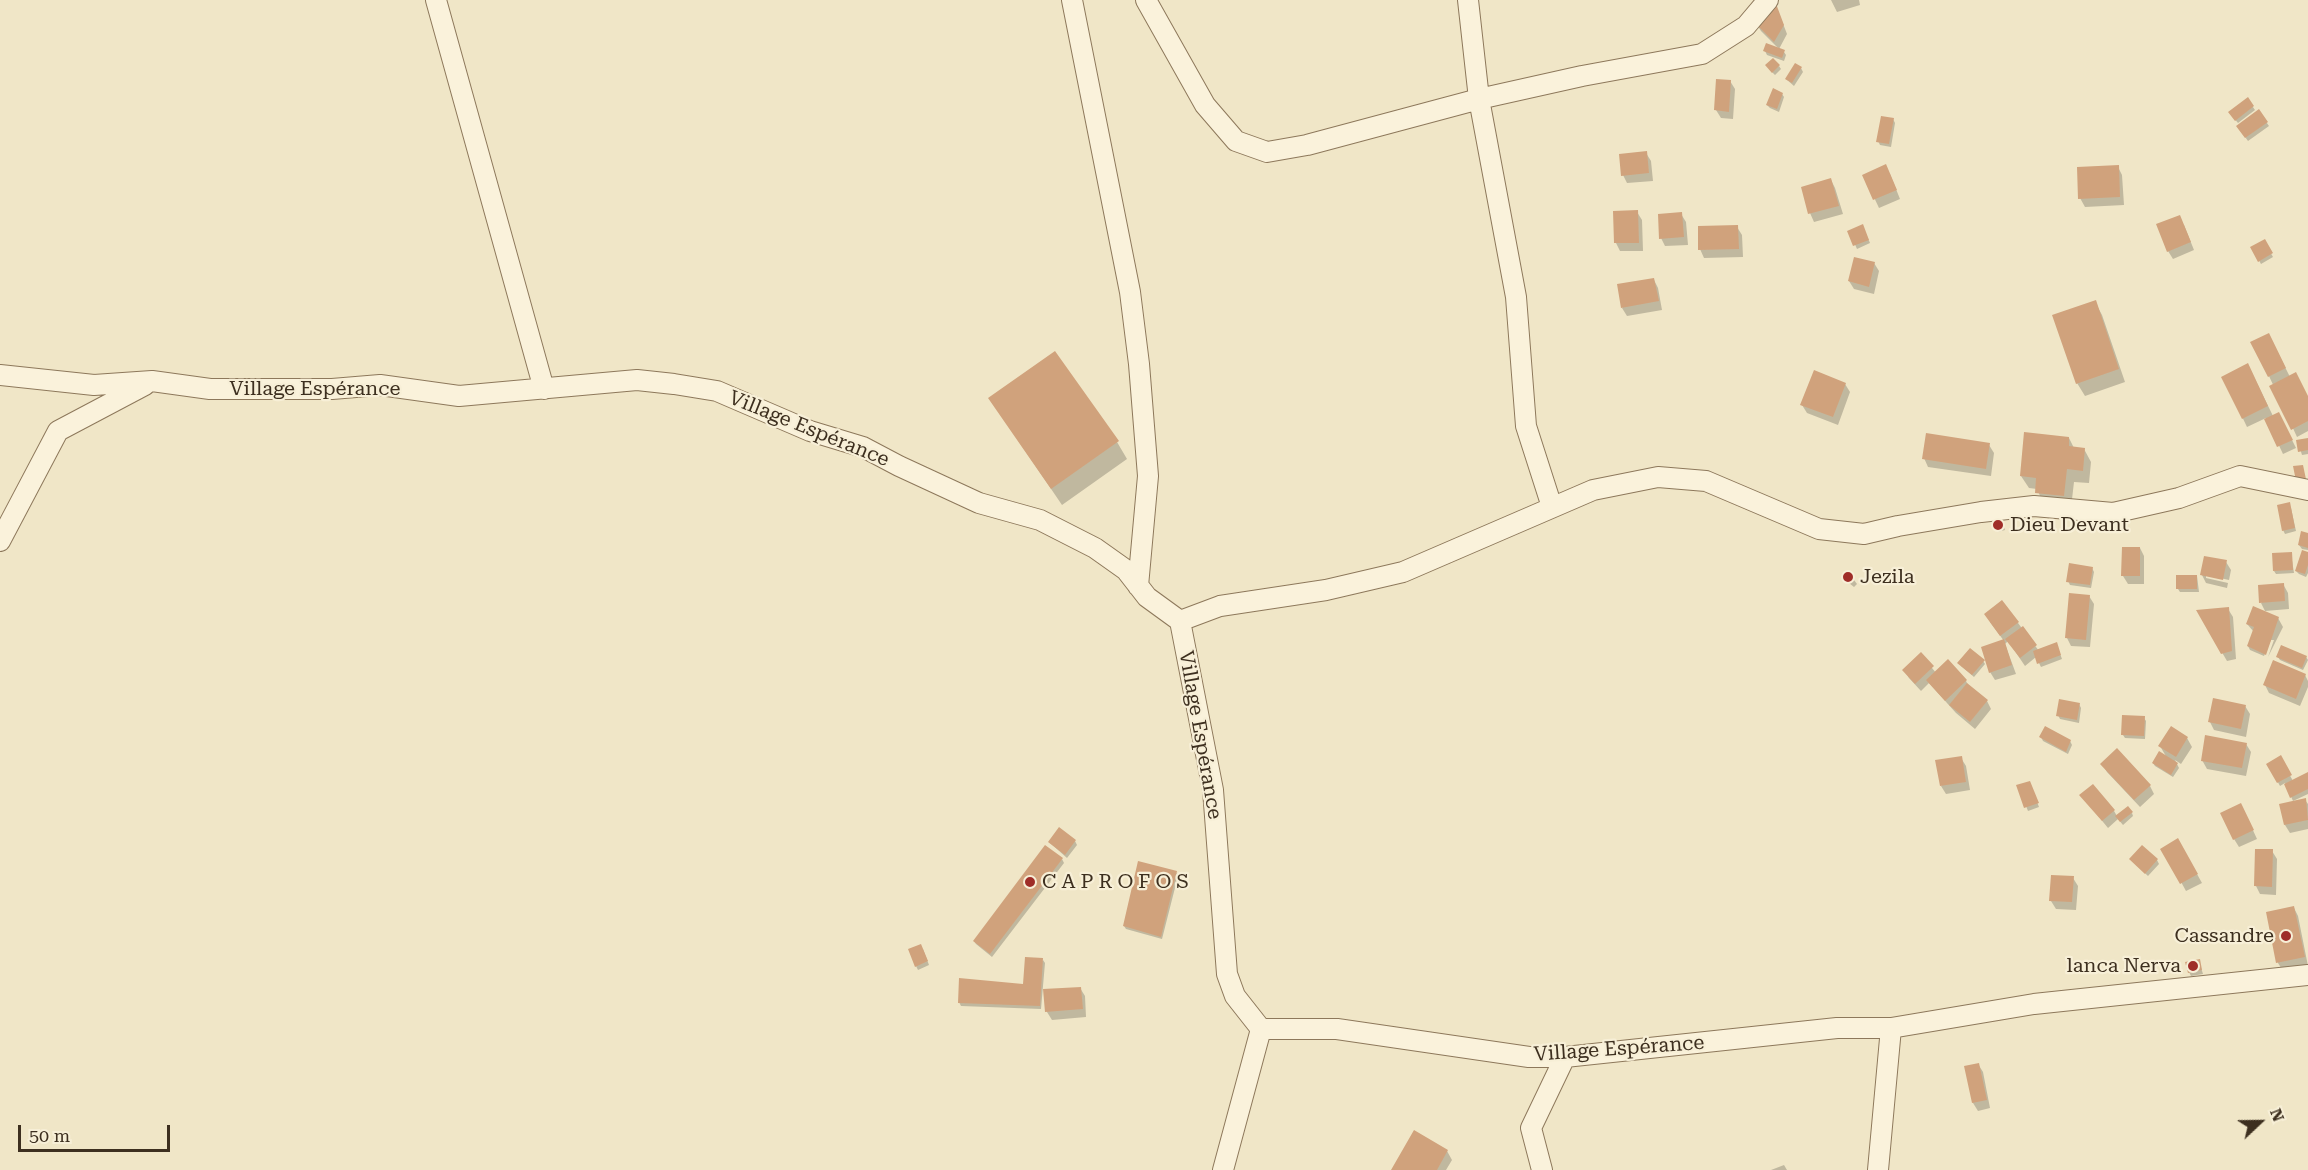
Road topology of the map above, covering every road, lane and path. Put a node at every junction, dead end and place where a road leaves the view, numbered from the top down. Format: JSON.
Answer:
{"nodes":[{"id":1,"x":436,"y":0,"type":"edge"},
{"id":2,"x":1072,"y":0,"type":"edge"},
{"id":3,"x":1146,"y":0,"type":"edge"},
{"id":4,"x":1468,"y":0,"type":"edge"},
{"id":5,"x":1768,"y":0,"type":"edge"},
{"id":6,"x":1479,"y":99,"type":"junction"},
{"id":7,"x":0,"y":375,"type":"edge"},
{"id":8,"x":152,"y":381,"type":"junction"},
{"id":9,"x":544,"y":389,"type":"junction"},
{"id":10,"x":2308,"y":490,"type":"edge"},
{"id":11,"x":1552,"y":507,"type":"junction"},
{"id":12,"x":0,"y":541,"type":"edge"},
{"id":13,"x":1138,"y":586,"type":"junction"},
{"id":14,"x":1180,"y":621,"type":"junction"},
{"id":15,"x":2308,"y":975,"type":"edge"},
{"id":16,"x":1891,"y":1028,"type":"junction"},
{"id":17,"x":1261,"y":1029,"type":"junction"},
{"id":18,"x":1565,"y":1057,"type":"junction"},
{"id":19,"x":1223,"y":1170,"type":"edge"},
{"id":20,"x":1542,"y":1170,"type":"edge"},
{"id":21,"x":1878,"y":1170,"type":"edge"}],
"edges":[{"from":1,"to":9,"type":"street"},
{"from":2,"to":13,"type":"street"},
{"from":3,"to":6,"type":"street"},
{"from":4,"to":6,"type":"street"},
{"from":5,"to":6,"type":"street"},
{"from":6,"to":11,"type":"street"},
{"from":7,"to":8,"type":"street","name":"Village Espérance"},
{"from":8,"to":9,"type":"street","name":"Village Espérance"},
{"from":8,"to":12,"type":"street"},
{"from":9,"to":13,"type":"street","name":"Village Espérance"},
{"from":10,"to":11,"type":"street"},
{"from":11,"to":14,"type":"street"},
{"from":13,"to":14,"type":"street","name":"Village Espérance"},
{"from":14,"to":17,"type":"street","name":"Village Espérance"},
{"from":15,"to":16,"type":"street","name":"Village Espérance"},
{"from":16,"to":18,"type":"street","name":"Village Espérance"},
{"from":16,"to":21,"type":"street"},
{"from":17,"to":18,"type":"street","name":"Village Espérance"},
{"from":17,"to":19,"type":"street"},
{"from":18,"to":20,"type":"street"}]}
